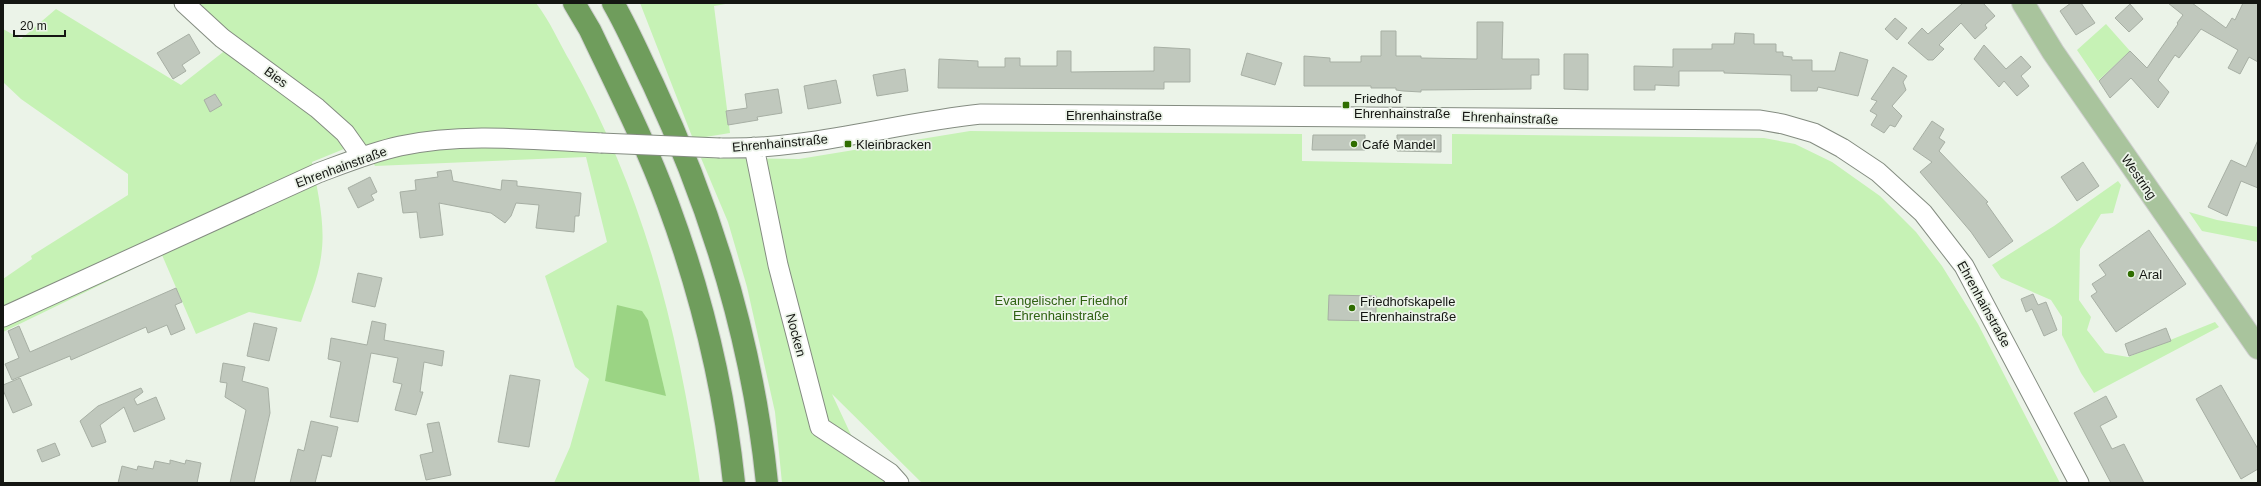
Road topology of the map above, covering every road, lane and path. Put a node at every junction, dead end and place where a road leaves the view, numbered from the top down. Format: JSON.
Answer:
{"nodes":[{"id":1,"x":184,"y":3,"type":"edge"},
{"id":2,"x":574,"y":3,"type":"edge"},
{"id":3,"x":613,"y":3,"type":"edge"},
{"id":4,"x":2023,"y":3,"type":"edge"},
{"id":5,"x":754,"y":148,"type":"junction"},
{"id":6,"x":362,"y":157,"type":"junction"},
{"id":7,"x":3,"y":317,"type":"edge"},
{"id":8,"x":2258,"y":348,"type":"edge"},
{"id":9,"x":734,"y":483,"type":"edge"},
{"id":10,"x":766,"y":483,"type":"edge"},
{"id":11,"x":899,"y":483,"type":"edge"},
{"id":12,"x":2078,"y":483,"type":"edge"}],
"edges":[{"from":1,"to":6,"type":"street","name":"Bies"},
{"from":2,"to":9,"type":"highway"},
{"from":3,"to":10,"type":"highway"},
{"from":4,"to":8,"type":"main road","name":"Westring"},
{"from":5,"to":6,"type":"street","name":"Ehrenhainstraße","bridge":true},
{"from":5,"to":11,"type":"street","name":"Nocken"},
{"from":5,"to":12,"type":"street","name":"Ehrenhainstraße"},
{"from":6,"to":7,"type":"street","name":"Ehrenhainstraße"}]}
